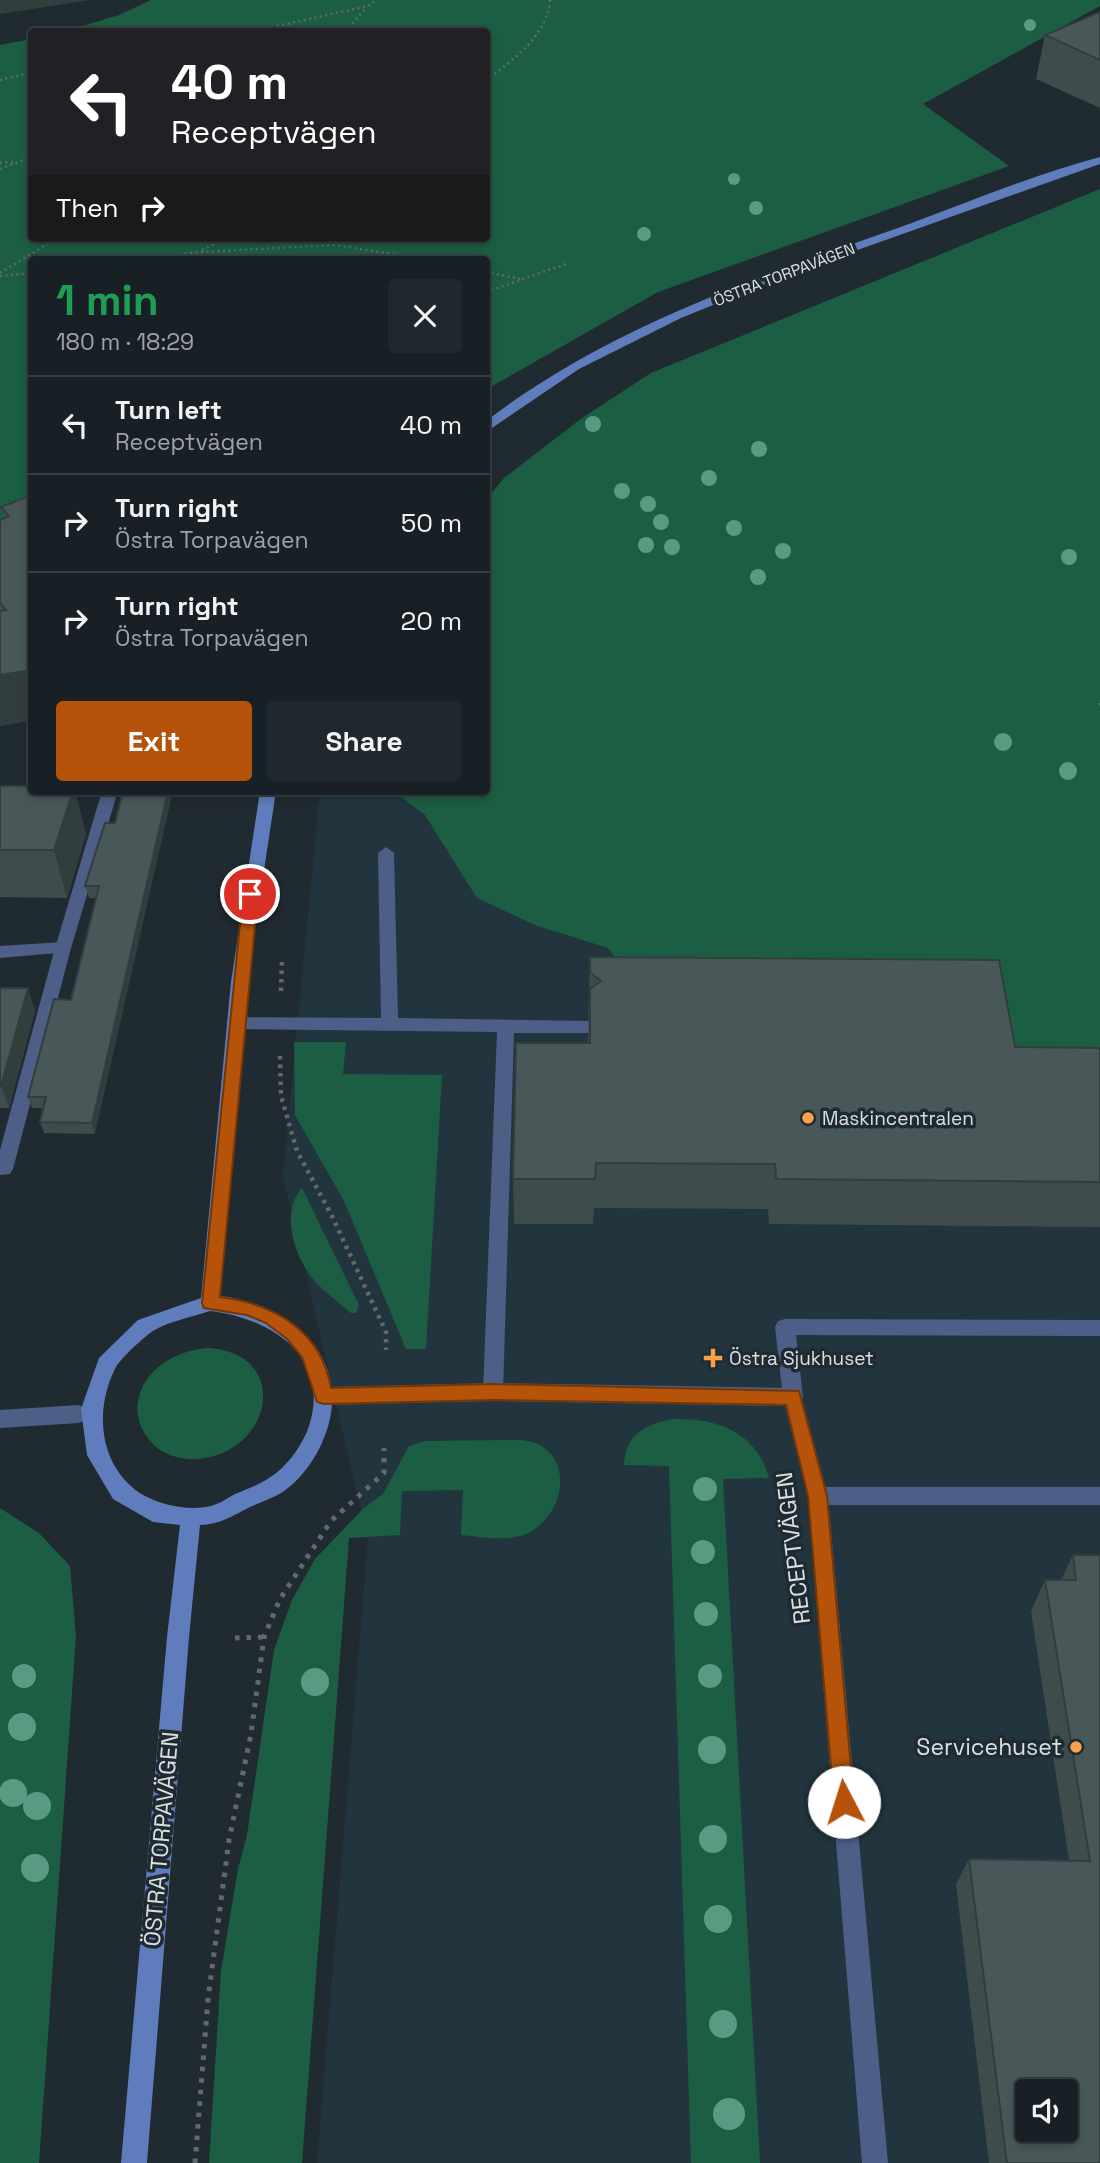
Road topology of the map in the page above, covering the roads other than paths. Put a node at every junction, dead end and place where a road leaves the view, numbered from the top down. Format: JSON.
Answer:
{"nodes":[{"id":1,"x":1100,"y":160,"type":"edge"},
{"id":2,"x":490,"y":425,"type":"edge"},
{"id":3,"x":109,"y":795,"type":"edge"},
{"id":4,"x":267,"y":795,"type":"edge"},
{"id":5,"x":386,"y":853,"type":"dead end"},
{"id":6,"x":63,"y":948,"type":"junction"},
{"id":7,"x":0,"y":952,"type":"edge"},
{"id":8,"x":235,"y":1023,"type":"junction"},
{"id":9,"x":390,"y":1026,"type":"junction"},
{"id":10,"x":506,"y":1027,"type":"junction"},
{"id":11,"x":588,"y":1027,"type":"edge"},
{"id":12,"x":4,"y":1169,"type":"dead end"},
{"id":13,"x":210,"y":1303,"type":"junction"},
{"id":14,"x":1100,"y":1328,"type":"edge"},
{"id":15,"x":493,"y":1392,"type":"junction"},
{"id":16,"x":324,"y":1396,"type":"junction"},
{"id":17,"x":793,"y":1397,"type":"junction"},
{"id":18,"x":79,"y":1414,"type":"junction"},
{"id":19,"x":0,"y":1419,"type":"edge"},
{"id":20,"x":818,"y":1496,"type":"junction"},
{"id":21,"x":1100,"y":1496,"type":"edge"},
{"id":22,"x":191,"y":1516,"type":"junction"},
{"id":23,"x":134,"y":2163,"type":"edge"},
{"id":24,"x":875,"y":2163,"type":"edge"}],
"edges":[{"from":1,"to":2,"type":"street","name":"ÖSTRA TORPAVÄGEN"},
{"from":3,"to":6,"type":"street"},
{"from":4,"to":8,"type":"street"},
{"from":5,"to":9,"type":"street"},
{"from":6,"to":7,"type":"street"},
{"from":6,"to":12,"type":"street"},
{"from":8,"to":9,"type":"street"},
{"from":8,"to":13,"type":"street"},
{"from":9,"to":10,"type":"street"},
{"from":10,"to":11,"type":"street"},
{"from":10,"to":15,"type":"street"},
{"from":13,"to":16,"type":"street"},
{"from":13,"to":18,"type":"street"},
{"from":14,"to":17,"type":"street","name":"RECEPTVÄGEN"},
{"from":15,"to":16,"type":"street"},
{"from":15,"to":17,"type":"street"},
{"from":16,"to":22,"type":"street"},
{"from":17,"to":20,"type":"street","name":"RECEPTVÄGEN"},
{"from":18,"to":19,"type":"street"},
{"from":18,"to":22,"type":"street"},
{"from":20,"to":21,"type":"street"},
{"from":20,"to":24,"type":"street","name":"RECEPTVÄGEN"},
{"from":22,"to":23,"type":"street","name":"ÖSTRA TORPAVÄGEN"}]}
